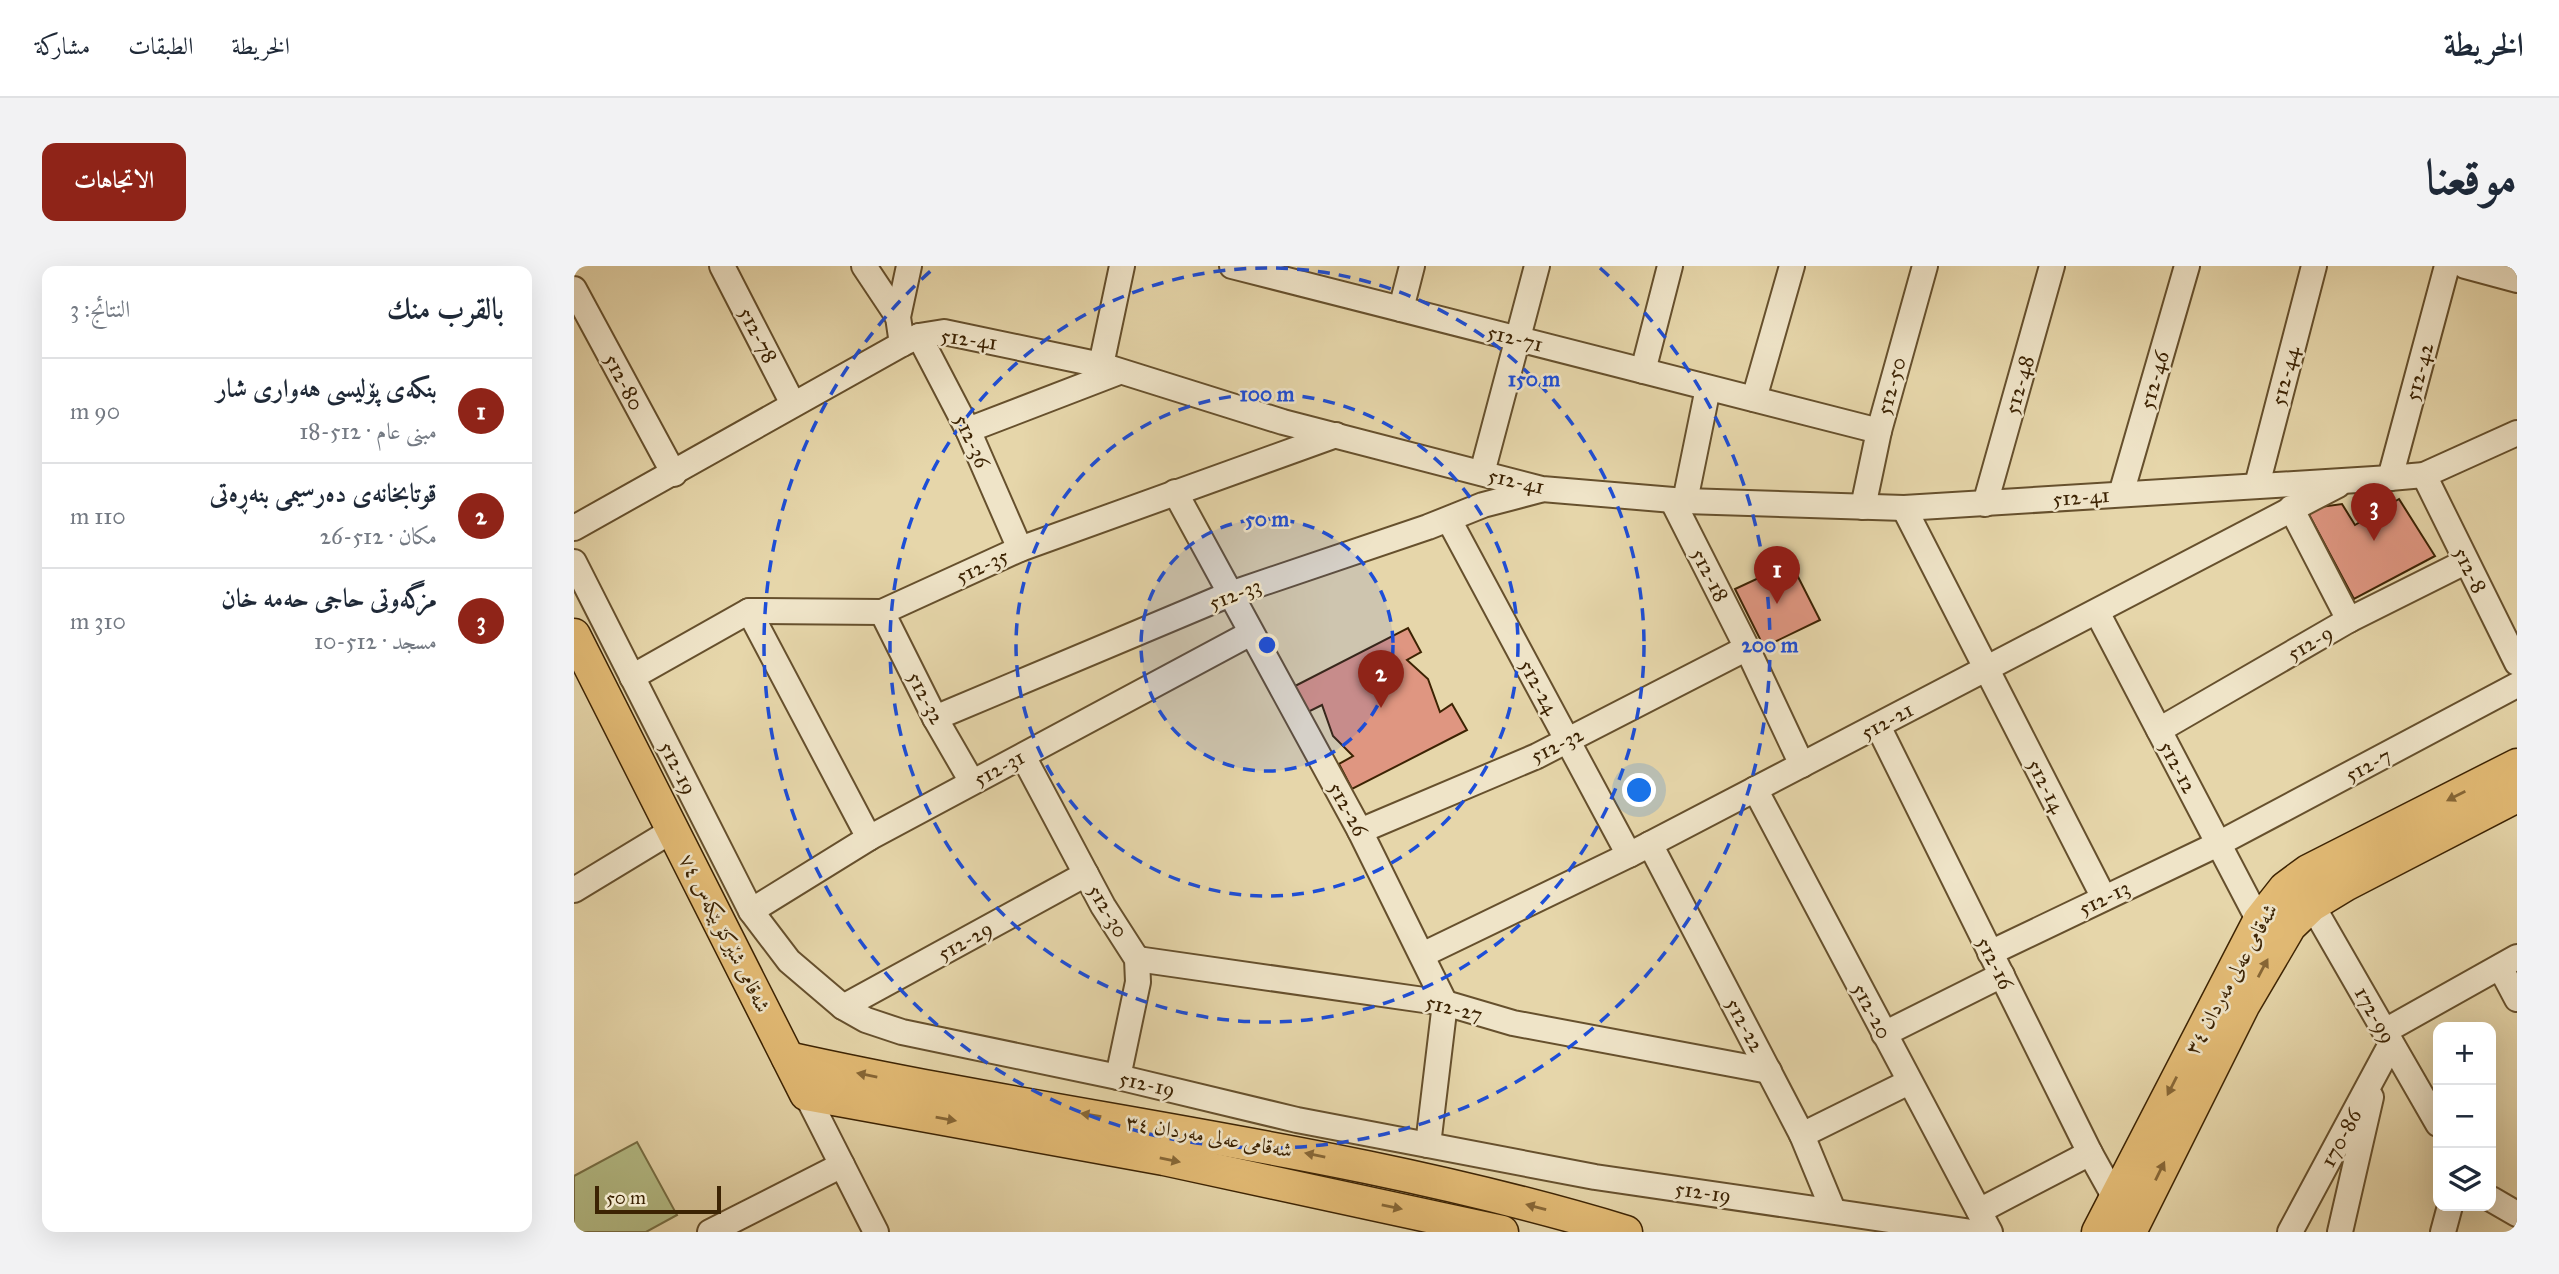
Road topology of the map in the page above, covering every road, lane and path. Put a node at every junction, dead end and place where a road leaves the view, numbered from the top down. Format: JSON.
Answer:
{"nodes":[{"id":1,"x":722,"y":266,"type":"edge"},
{"id":2,"x":864,"y":266,"type":"edge"},
{"id":3,"x":909,"y":266,"type":"edge"},
{"id":4,"x":1122,"y":266,"type":"edge"},
{"id":5,"x":1232,"y":266,"type":"edge"},
{"id":6,"x":1412,"y":266,"type":"edge"},
{"id":7,"x":1537,"y":266,"type":"edge"},
{"id":8,"x":1670,"y":266,"type":"edge"},
{"id":9,"x":1792,"y":266,"type":"edge"},
{"id":10,"x":1925,"y":266,"type":"edge"},
{"id":11,"x":2052,"y":266,"type":"edge"},
{"id":12,"x":2187,"y":266,"type":"edge"},
{"id":13,"x":2314,"y":266,"type":"edge"},
{"id":14,"x":2447,"y":266,"type":"edge"},
{"id":15,"x":2465,"y":266,"type":"edge"},
{"id":16,"x":2490,"y":270,"type":"edge"},
{"id":17,"x":1277,"y":272,"type":"edge"},
{"id":18,"x":2517,"y":280,"type":"edge"},
{"id":19,"x":574,"y":289,"type":"edge"},
{"id":20,"x":1401,"y":309,"type":"junction"},
{"id":21,"x":898,"y":317,"type":"junction"},
{"id":22,"x":1516,"y":339,"type":"junction"},
{"id":23,"x":911,"y":340,"type":"junction"},
{"id":24,"x":1110,"y":369,"type":"junction"},
{"id":25,"x":1643,"y":371,"type":"junction"},
{"id":26,"x":1708,"y":388,"type":"junction"},
{"id":27,"x":1754,"y":400,"type":"junction"},
{"id":28,"x":793,"y":404,"type":"junction"},
{"id":29,"x":968,"y":430,"type":"junction"},
{"id":30,"x":1879,"y":431,"type":"junction"},
{"id":31,"x":2517,"y":433,"type":"edge"},
{"id":32,"x":1336,"y":435,"type":"junction"},
{"id":33,"x":1482,"y":473,"type":"junction"},
{"id":34,"x":674,"y":474,"type":"junction"},
{"id":35,"x":2424,"y":475,"type":"junction"},
{"id":36,"x":2390,"y":478,"type":"junction"},
{"id":37,"x":2348,"y":480,"type":"junction"},
{"id":38,"x":2257,"y":485,"type":"junction"},
{"id":39,"x":1542,"y":489,"type":"junction"},
{"id":40,"x":1175,"y":492,"type":"junction"},
{"id":41,"x":2122,"y":494,"type":"junction"},
{"id":42,"x":1678,"y":501,"type":"junction"},
{"id":43,"x":1985,"y":504,"type":"junction"},
{"id":44,"x":1863,"y":508,"type":"junction"},
{"id":45,"x":1904,"y":508,"type":"junction"},
{"id":46,"x":2291,"y":508,"type":"junction"},
{"id":47,"x":1449,"y":520,"type":"junction"},
{"id":48,"x":574,"y":528,"type":"edge"},
{"id":49,"x":1020,"y":549,"type":"junction"},
{"id":50,"x":574,"y":562,"type":"edge"},
{"id":51,"x":2465,"y":562,"type":"junction"},
{"id":52,"x":1230,"y":594,"type":"junction"},
{"id":53,"x":749,"y":611,"type":"junction"},
{"id":54,"x":882,"y":612,"type":"junction"},
{"id":55,"x":2097,"y":612,"type":"junction"},
{"id":56,"x":2349,"y":620,"type":"junction"},
{"id":57,"x":1251,"y":633,"type":"junction"},
{"id":58,"x":574,"y":635,"type":"edge"},
{"id":59,"x":1748,"y":648,"type":"junction"},
{"id":60,"x":2517,"y":663,"type":"edge"},
{"id":61,"x":1988,"y":671,"type":"junction"},
{"id":62,"x":632,"y":677,"type":"junction"},
{"id":63,"x":2517,"y":685,"type":"edge"},
{"id":64,"x":935,"y":718,"type":"junction"},
{"id":65,"x":1878,"y":726,"type":"junction"},
{"id":66,"x":2159,"y":730,"type":"junction"},
{"id":67,"x":1568,"y":740,"type":"junction"},
{"id":68,"x":1023,"y":756,"type":"junction"},
{"id":69,"x":1802,"y":765,"type":"junction"},
{"id":70,"x":2517,"y":765,"type":"edge"},
{"id":71,"x":972,"y":782,"type":"junction"},
{"id":72,"x":1755,"y":789,"type":"junction"},
{"id":73,"x":2517,"y":796,"type":"edge"},
{"id":74,"x":673,"y":830,"type":"junction"},
{"id":75,"x":1360,"y":831,"type":"junction"},
{"id":76,"x":869,"y":838,"type":"junction"},
{"id":77,"x":2218,"y":844,"type":"junction"},
{"id":78,"x":1639,"y":849,"type":"junction"},
{"id":79,"x":1086,"y":874,"type":"junction"},
{"id":80,"x":574,"y":890,"type":"edge"},
{"id":81,"x":2104,"y":898,"type":"junction"},
{"id":82,"x":2312,"y":905,"type":"junction"},
{"id":83,"x":751,"y":911,"type":"junction"},
{"id":84,"x":2259,"y":920,"type":"junction"},
{"id":85,"x":1422,"y":955,"type":"junction"},
{"id":86,"x":1137,"y":958,"type":"junction"},
{"id":87,"x":2508,"y":962,"type":"edge"},
{"id":88,"x":1996,"y":964,"type":"junction"},
{"id":89,"x":2517,"y":999,"type":"edge"},
{"id":90,"x":1445,"y":1003,"type":"junction"},
{"id":91,"x":843,"y":1007,"type":"junction"},
{"id":92,"x":1884,"y":1034,"type":"junction"},
{"id":93,"x":2388,"y":1037,"type":"junction"},
{"id":94,"x":788,"y":1058,"type":"junction"},
{"id":95,"x":1769,"y":1072,"type":"junction"},
{"id":96,"x":2376,"y":1075,"type":"junction"},
{"id":97,"x":1118,"y":1077,"type":"junction"},
{"id":98,"x":1909,"y":1082,"type":"junction"},
{"id":99,"x":806,"y":1094,"type":"junction"},
{"id":100,"x":2433,"y":1115,"type":"edge"},
{"id":101,"x":1802,"y":1135,"type":"junction"},
{"id":102,"x":1428,"y":1145,"type":"junction"},
{"id":103,"x":2090,"y":1153,"type":"junction"},
{"id":104,"x":842,"y":1165,"type":"junction"},
{"id":105,"x":2312,"y":1195,"type":"junction"},
{"id":106,"x":2115,"y":1198,"type":"junction"},
{"id":107,"x":2496,"y":1202,"type":"edge"},
{"id":108,"x":2346,"y":1205,"type":"junction"},
{"id":109,"x":1833,"y":1210,"type":"junction"},
{"id":110,"x":2449,"y":1211,"type":"edge"},
{"id":111,"x":2517,"y":1214,"type":"edge"},
{"id":112,"x":1980,"y":1225,"type":"edge"},
{"id":113,"x":710,"y":1232,"type":"edge"},
{"id":114,"x":876,"y":1232,"type":"edge"},
{"id":115,"x":1502,"y":1232,"type":"edge"},
{"id":116,"x":1626,"y":1232,"type":"edge"},
{"id":117,"x":2098,"y":1232,"type":"edge"},
{"id":118,"x":2130,"y":1232,"type":"edge"},
{"id":119,"x":2290,"y":1232,"type":"edge"},
{"id":120,"x":2340,"y":1232,"type":"edge"},
{"id":121,"x":2443,"y":1232,"type":"edge"}],
"edges":[{"from":1,"to":28,"type":"street","name":"512-78"},
{"from":2,"to":21,"type":"street"},
{"from":3,"to":21,"type":"street"},
{"from":4,"to":24,"type":"street"},
{"from":5,"to":17,"type":"street","name":"512-71"},
{"from":6,"to":20,"type":"street"},
{"from":7,"to":22,"type":"street"},
{"from":8,"to":25,"type":"street"},
{"from":9,"to":27,"type":"street"},
{"from":10,"to":30,"type":"street","name":"512-50"},
{"from":11,"to":43,"type":"street","name":"512-48"},
{"from":12,"to":41,"type":"street","name":"512-46"},
{"from":13,"to":38,"type":"street","name":"512-44"},
{"from":14,"to":36,"type":"street","name":"512-42"},
{"from":15,"to":16,"type":"street"},
{"from":16,"to":18,"type":"street"},
{"from":17,"to":20,"type":"street","name":"512-71"},
{"from":19,"to":34,"type":"street","name":"512-80"},
{"from":20,"to":22,"type":"street","name":"512-71"},
{"from":21,"to":23,"type":"street","name":"512-36"},
{"from":22,"to":25,"type":"street","name":"512-71"},
{"from":22,"to":33,"type":"street"},
{"from":23,"to":24,"type":"street","name":"512-41"},
{"from":23,"to":28,"type":"street","name":"512-41"},
{"from":23,"to":29,"type":"street","name":"512-36"},
{"from":24,"to":29,"type":"street"},
{"from":24,"to":32,"type":"street","name":"512-41"},
{"from":25,"to":26,"type":"street","name":"512-71"},
{"from":26,"to":27,"type":"street","name":"512-71"},
{"from":26,"to":42,"type":"street"},
{"from":27,"to":30,"type":"street","name":"512-71"},
{"from":28,"to":34,"type":"street","name":"512-41"},
{"from":29,"to":49,"type":"street","name":"512-36"},
{"from":30,"to":44,"type":"street","name":"512-50"},
{"from":31,"to":35,"type":"street","name":"512-41"},
{"from":32,"to":33,"type":"street","name":"512-41"},
{"from":32,"to":40,"type":"street","name":"512-35"},
{"from":33,"to":39,"type":"street","name":"512-41"},
{"from":34,"to":48,"type":"street","name":"512-41"},
{"from":35,"to":36,"type":"street","name":"512-41"},
{"from":35,"to":51,"type":"street","name":"512-8"},
{"from":36,"to":37,"type":"street","name":"512-41"},
{"from":37,"to":38,"type":"street","name":"512-41"},
{"from":37,"to":46,"type":"street","name":"512-21"},
{"from":38,"to":41,"type":"street","name":"512-41"},
{"from":39,"to":42,"type":"street","name":"512-41"},
{"from":39,"to":47,"type":"street","name":"512-33"},
{"from":40,"to":49,"type":"street","name":"512-35"},
{"from":40,"to":52,"type":"street","name":"512-26"},
{"from":41,"to":43,"type":"street","name":"512-41"},
{"from":42,"to":44,"type":"street","name":"512-41"},
{"from":42,"to":59,"type":"street","name":"512-18"},
{"from":43,"to":45,"type":"street","name":"512-41"},
{"from":44,"to":45,"type":"street","name":"512-41"},
{"from":45,"to":61,"type":"street","name":"512-14"},
{"from":46,"to":55,"type":"street","name":"512-21"},
{"from":46,"to":56,"type":"street"},
{"from":47,"to":52,"type":"street","name":"512-33"},
{"from":47,"to":67,"type":"street","name":"512-24"},
{"from":49,"to":54,"type":"street","name":"512-35"},
{"from":50,"to":62,"type":"street","name":"512-19"},
{"from":51,"to":56,"type":"street","name":"512-9"},
{"from":51,"to":60,"type":"street","name":"512-8"},
{"from":52,"to":57,"type":"street","name":"512-26"},
{"from":52,"to":64,"type":"street","name":"512-33"},
{"from":53,"to":54,"type":"street","name":"512-35"},
{"from":53,"to":62,"type":"street","name":"512-35"},
{"from":53,"to":76,"type":"street"},
{"from":54,"to":64,"type":"street","name":"512-32"},
{"from":55,"to":61,"type":"street","name":"512-21"},
{"from":55,"to":66,"type":"street","name":"512-12"},
{"from":56,"to":66,"type":"street","name":"512-9"},
{"from":57,"to":68,"type":"street","name":"512-31"},
{"from":57,"to":75,"type":"street","name":"512-26"},
{"from":58,"to":74,"type":"main road","name":"شەقامی شێرکۆ بێکەس ٧٤"},
{"from":59,"to":67,"type":"street","name":"512-32"},
{"from":59,"to":69,"type":"street","name":"512-18"},
{"from":61,"to":65,"type":"street","name":"512-21"},
{"from":61,"to":81,"type":"street","name":"512-14"},
{"from":62,"to":83,"type":"street","name":"512-19"},
{"from":63,"to":77,"type":"street","name":"512-7"},
{"from":64,"to":71,"type":"street","name":"512-32"},
{"from":65,"to":69,"type":"street","name":"512-21"},
{"from":65,"to":88,"type":"street","name":"512-16"},
{"from":66,"to":77,"type":"street","name":"512-12"},
{"from":67,"to":75,"type":"street","name":"512-32"},
{"from":67,"to":78,"type":"street","name":"512-24"},
{"from":68,"to":71,"type":"street","name":"512-31"},
{"from":68,"to":79,"type":"street","name":"512-30"},
{"from":69,"to":72,"type":"street","name":"512-21"},
{"from":70,"to":84,"type":"main road","name":"شەقامی عەلی مەردان ٣٤","one_way":true},
{"from":71,"to":76,"type":"street","name":"512-31"},
{"from":72,"to":78,"type":"street","name":"512-21"},
{"from":72,"to":92,"type":"street","name":"512-20"},
{"from":73,"to":82,"type":"main road","name":"شەقامی عەلی مەردان ٣٤"},
{"from":74,"to":80,"type":"street"},
{"from":74,"to":94,"type":"main road","name":"شەقامی شێرکۆ بێکەس ٧٤"},
{"from":75,"to":85,"type":"street","name":"512-26"},
{"from":76,"to":83,"type":"street","name":"512-31"},
{"from":77,"to":81,"type":"street","name":"512-13"},
{"from":77,"to":84,"type":"street","name":"512-12"},
{"from":78,"to":85,"type":"street","name":"512-21"},
{"from":78,"to":95,"type":"street","name":"512-22"},
{"from":79,"to":86,"type":"street","name":"512-30"},
{"from":79,"to":91,"type":"street","name":"512-29"},
{"from":81,"to":88,"type":"street","name":"512-13"},
{"from":82,"to":93,"type":"street","name":"172-99"},
{"from":118,"to":82,"type":"main road","name":"شەقامی عەلی مەردان ٣٤","one_way":true},
{"from":83,"to":91,"type":"street","name":"512-19"},
{"from":84,"to":106,"type":"main road","name":"شەقامی عەلی مەردان ٣٤","one_way":true},
{"from":85,"to":90,"type":"street","name":"512-26"},
{"from":86,"to":90,"type":"street","name":"512-27"},
{"from":86,"to":97,"type":"street","name":"512-30"},
{"from":87,"to":89,"type":"street"},
{"from":87,"to":93,"type":"street"},
{"from":88,"to":92,"type":"street","name":"512-13"},
{"from":88,"to":103,"type":"street","name":"512-16"},
{"from":90,"to":95,"type":"street","name":"512-27"},
{"from":90,"to":102,"type":"street"},
{"from":91,"to":97,"type":"street","name":"512-19"},
{"from":92,"to":98,"type":"street","name":"512-20"},
{"from":93,"to":96,"type":"street","name":"170-86"},
{"from":93,"to":100,"type":"street","name":"172-99"},
{"from":94,"to":99,"type":"main road","name":"شەقامی شێرکۆ بێکەس ٧٤"},
{"from":116,"to":94,"type":"main road","name":"شەقامی عەلی مەردان ٣٤","one_way":true},
{"from":95,"to":101,"type":"street","name":"512-22"},
{"from":96,"to":105,"type":"street","name":"170-86"},
{"from":96,"to":108,"type":"street"},
{"from":97,"to":102,"type":"street","name":"512-19"},
{"from":98,"to":101,"type":"street"},
{"from":98,"to":112,"type":"street","name":"512-20"},
{"from":99,"to":104,"type":"street","name":"شەقامی شێرکۆ بێکەس ٧٤"},
{"from":99,"to":115,"type":"main road","name":"شەقامی عەلی مەردان ٣٤","one_way":true},
{"from":101,"to":109,"type":"street","name":"512-22"},
{"from":102,"to":109,"type":"street","name":"512-19"},
{"from":103,"to":106,"type":"street","name":"512-16"},
{"from":103,"to":112,"type":"street"},
{"from":104,"to":113,"type":"street"},
{"from":104,"to":114,"type":"street","name":"شەقامی شێرکۆ بێکەس ٧٤"},
{"from":105,"to":108,"type":"street"},
{"from":105,"to":119,"type":"street","name":"170-86"},
{"from":106,"to":117,"type":"main road","name":"شەقامی عەلی مەردان ٣٤"},
{"from":107,"to":111,"type":"street"},
{"from":108,"to":120,"type":"street"},
{"from":109,"to":112,"type":"street","name":"512-19"},
{"from":110,"to":121,"type":"street"}]}
